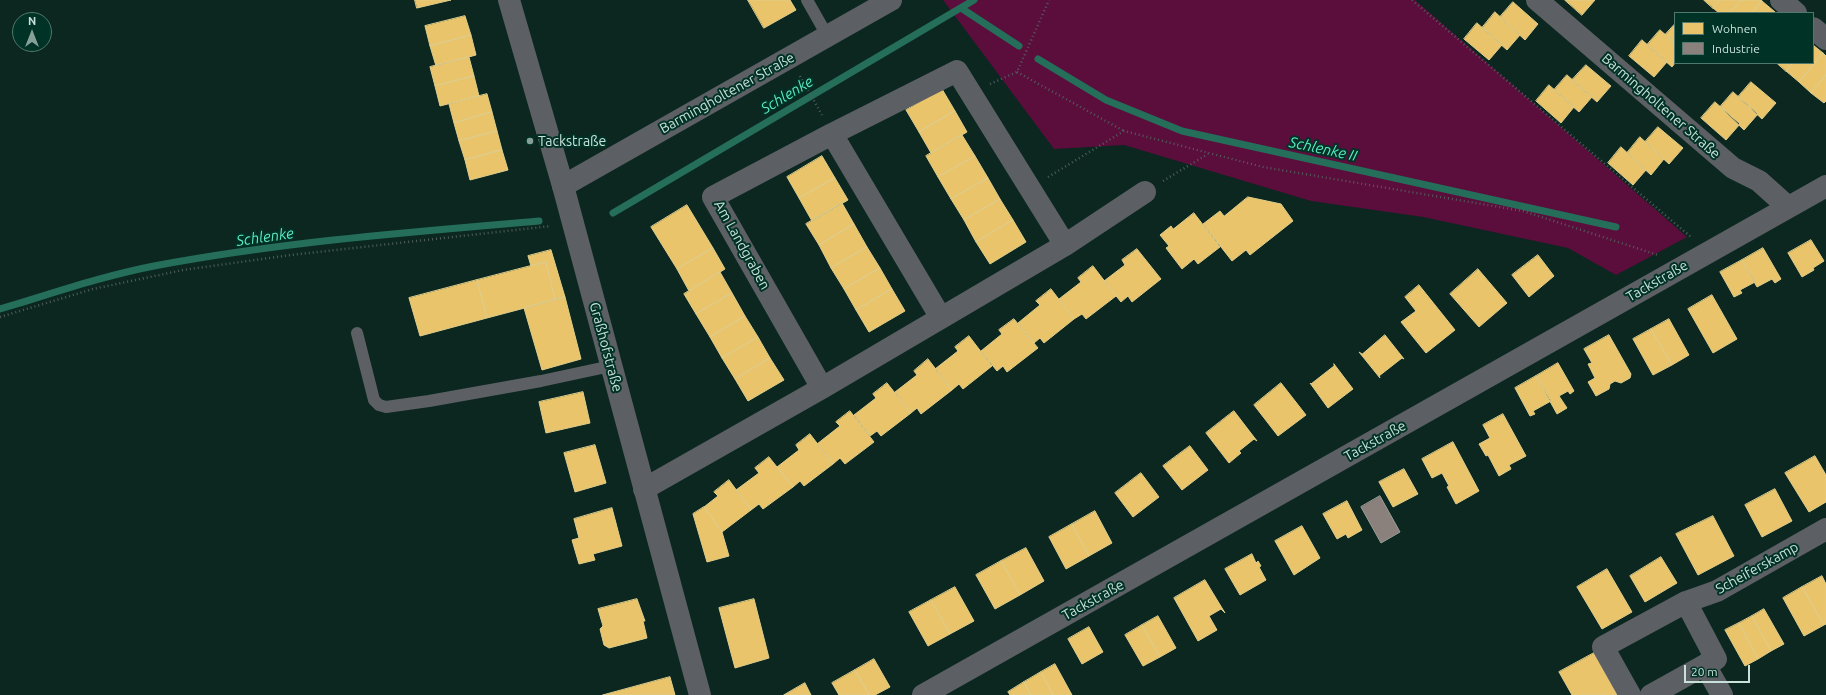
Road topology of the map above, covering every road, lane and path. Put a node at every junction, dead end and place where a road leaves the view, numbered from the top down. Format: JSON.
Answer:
{"nodes":[{"id":1,"x":509,"y":0,"type":"edge"},
{"id":2,"x":807,"y":0,"type":"edge"},
{"id":3,"x":891,"y":0,"type":"edge"},
{"id":4,"x":1049,"y":0,"type":"edge"},
{"id":5,"x":1412,"y":0,"type":"edge"},
{"id":6,"x":1537,"y":0,"type":"edge"},
{"id":7,"x":1781,"y":0,"type":"edge"},
{"id":8,"x":1795,"y":12,"type":"edge"},
{"id":9,"x":1814,"y":29,"type":"edge"},
{"id":10,"x":828,"y":37,"type":"junction"},
{"id":11,"x":1826,"y":40,"type":"edge"},
{"id":12,"x":1017,"y":72,"type":"junction"},
{"id":13,"x":806,"y":88,"type":"dead end"},
{"id":14,"x":971,"y":93,"type":"junction"},
{"id":15,"x":828,"y":126,"type":"junction"},
{"id":16,"x":1124,"y":132,"type":"junction"},
{"id":17,"x":1208,"y":153,"type":"junction"},
{"id":18,"x":563,"y":186,"type":"junction"},
{"id":19,"x":1826,"y":186,"type":"edge"},
{"id":20,"x":1030,"y":188,"type":"junction"},
{"id":21,"x":1145,"y":192,"type":"joint"},
{"id":22,"x":1788,"y":207,"type":"junction"},
{"id":23,"x":572,"y":224,"type":"junction"},
{"id":24,"x":1065,"y":245,"type":"junction"},
{"id":25,"x":1708,"y":252,"type":"junction"},
{"id":26,"x":1686,"y":264,"type":"junction"},
{"id":27,"x":0,"y":317,"type":"edge"},
{"id":28,"x":941,"y":318,"type":"junction"},
{"id":29,"x":357,"y":333,"type":"dead end"},
{"id":30,"x":611,"y":366,"type":"junction"},
{"id":31,"x":822,"y":388,"type":"junction"},
{"id":32,"x":644,"y":489,"type":"junction"},
{"id":33,"x":1826,"y":528,"type":"edge"},
{"id":34,"x":1686,"y":602,"type":"junction"},
{"id":35,"x":1705,"y":665,"type":"junction"},
{"id":36,"x":700,"y":695,"type":"edge"},
{"id":37,"x":923,"y":695,"type":"edge"},
{"id":38,"x":1630,"y":695,"type":"edge"},
{"id":39,"x":1651,"y":695,"type":"edge"},
{"id":40,"x":1722,"y":695,"type":"edge"}],
"edges":[{"from":1,"to":18,"type":"street","name":"Graßhofstraße"},
{"from":2,"to":10,"type":"lane"},
{"from":3,"to":10,"type":"street","name":"Barmingholtener Straße"},
{"from":4,"to":12,"type":"path"},
{"from":5,"to":25,"type":"path"},
{"from":6,"to":22,"type":"street","name":"Barmingholtener Straße"},
{"from":7,"to":8,"type":"street"},
{"from":9,"to":11,"type":"street"},
{"from":10,"to":18,"type":"street","name":"Barmingholtener Straße"},
{"from":12,"to":14,"type":"path"},
{"from":12,"to":16,"type":"path"},
{"from":13,"to":15,"type":"path"},
{"from":14,"to":15,"type":"street","name":"Am Landgraben"},
{"from":14,"to":20,"type":"street","name":"Am Landgraben"},
{"from":15,"to":28,"type":"street"},
{"from":15,"to":31,"type":"street","name":"Am Landgraben"},
{"from":16,"to":17,"type":"path"},
{"from":16,"to":20,"type":"path"},
{"from":17,"to":21,"type":"path"},
{"from":17,"to":26,"type":"path"},
{"from":18,"to":23,"type":"street","name":"Graßhofstraße"},
{"from":19,"to":22,"type":"street","name":"Tackstraße"},
{"from":20,"to":24,"type":"street","name":"Am Landgraben"},
{"from":21,"to":24,"type":"street"},
{"from":22,"to":25,"type":"street","name":"Tackstraße"},
{"from":23,"to":27,"type":"path"},
{"from":23,"to":30,"type":"street","name":"Graßhofstraße"},
{"from":24,"to":28,"type":"street"},
{"from":25,"to":26,"type":"street","name":"Tackstraße"},
{"from":26,"to":37,"type":"street","name":"Tackstraße"},
{"from":28,"to":31,"type":"street"},
{"from":29,"to":30,"type":"lane"},
{"from":30,"to":32,"type":"street","name":"Graßhofstraße"},
{"from":31,"to":32,"type":"street"},
{"from":32,"to":36,"type":"street","name":"Graßhofstraße"},
{"from":33,"to":34,"type":"street","name":"Scheiferskamp"},
{"from":34,"to":35,"type":"street"},
{"from":34,"to":38,"type":"street","name":"Scheiferskamp"},
{"from":35,"to":39,"type":"street"},
{"from":35,"to":40,"type":"street"}]}
